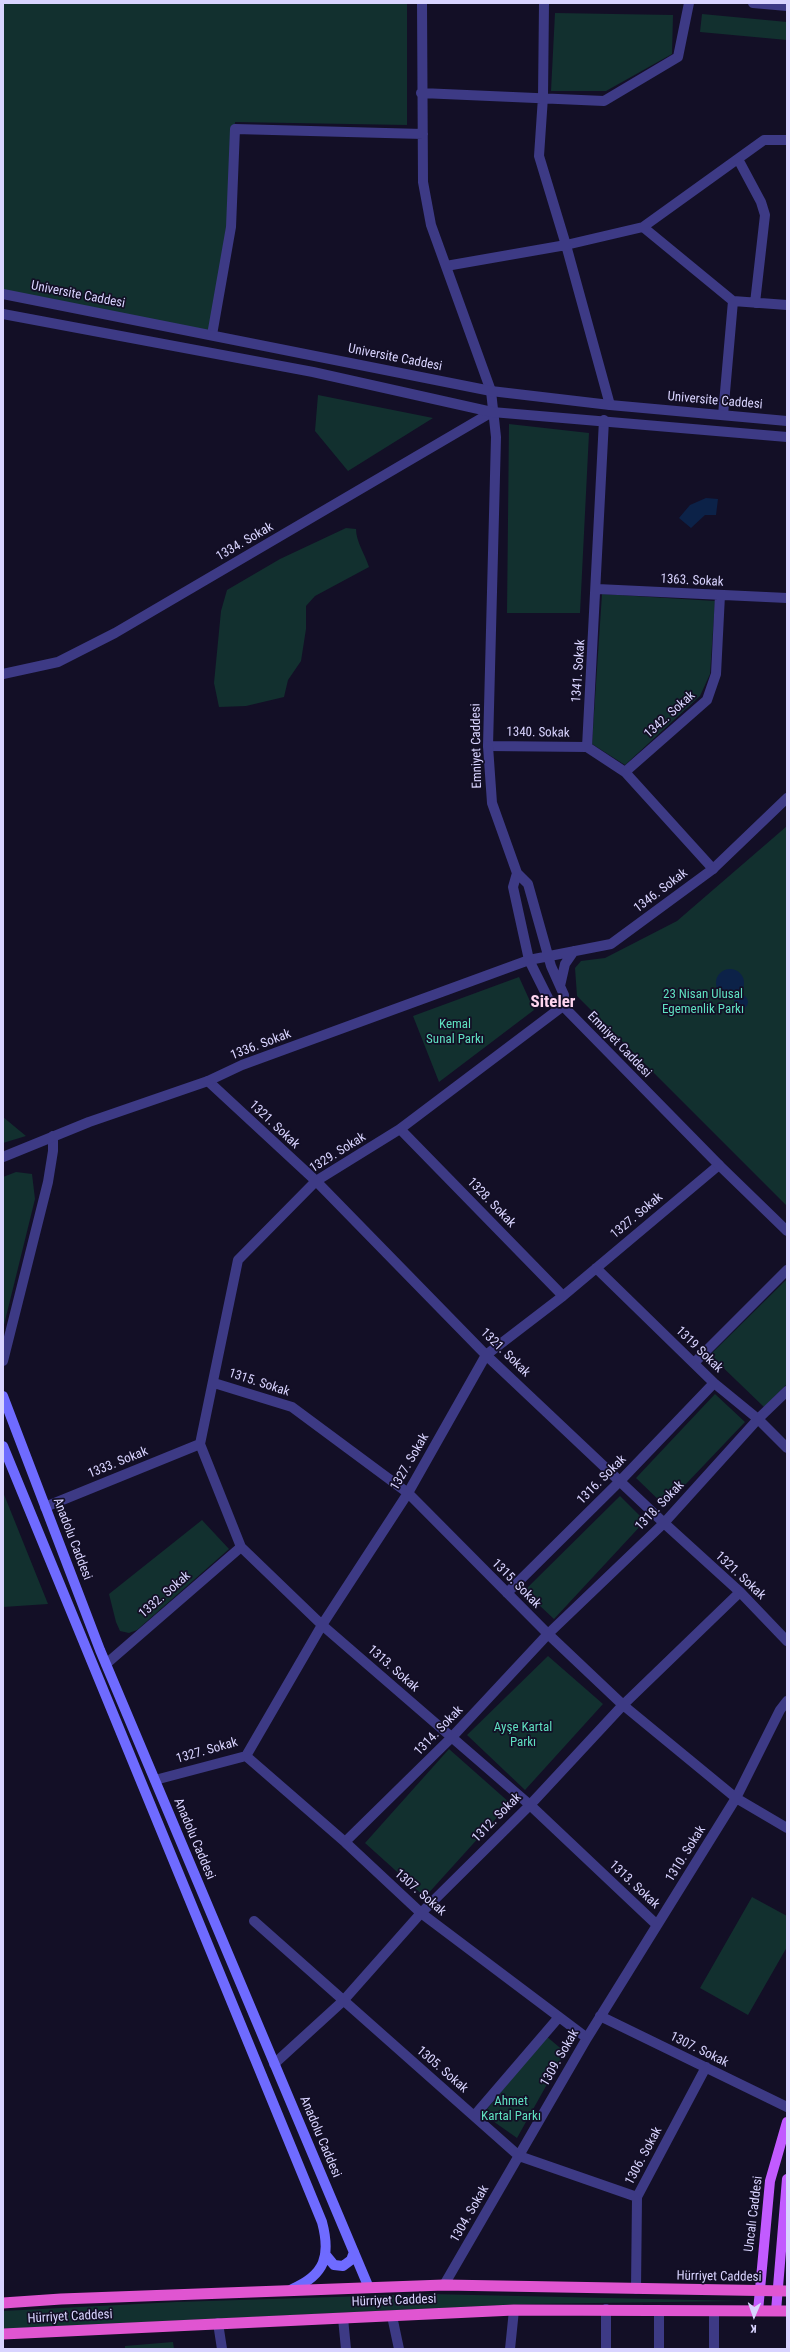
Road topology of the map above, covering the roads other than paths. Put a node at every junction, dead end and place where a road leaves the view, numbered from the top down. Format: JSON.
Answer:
{"nodes":[{"id":1,"x":422,"y":3,"type":"edge"},
{"id":2,"x":544,"y":3,"type":"edge"},
{"id":3,"x":689,"y":3,"type":"edge"},
{"id":4,"x":753,"y":3,"type":"edge"},
{"id":5,"x":787,"y":6,"type":"edge"},
{"id":6,"x":421,"y":93,"type":"junction"},
{"id":7,"x":543,"y":97,"type":"junction"},
{"id":8,"x":423,"y":134,"type":"junction"},
{"id":9,"x":787,"y":140,"type":"edge"},
{"id":10,"x":738,"y":159,"type":"junction"},
{"id":11,"x":644,"y":227,"type":"junction"},
{"id":12,"x":566,"y":245,"type":"junction"},
{"id":13,"x":446,"y":266,"type":"junction"},
{"id":14,"x":3,"y":294,"type":"edge"},
{"id":15,"x":733,"y":301,"type":"junction"},
{"id":16,"x":755,"y":302,"type":"junction"},
{"id":17,"x":787,"y":305,"type":"edge"},
{"id":18,"x":3,"y":314,"type":"edge"},
{"id":19,"x":212,"y":335,"type":"junction"},
{"id":20,"x":491,"y":390,"type":"junction"},
{"id":21,"x":610,"y":405,"type":"junction"},
{"id":22,"x":492,"y":412,"type":"junction"},
{"id":23,"x":722,"y":415,"type":"junction"},
{"id":24,"x":604,"y":420,"type":"junction"},
{"id":25,"x":787,"y":421,"type":"edge"},
{"id":26,"x":787,"y":437,"type":"edge"},
{"id":27,"x":597,"y":589,"type":"junction"},
{"id":28,"x":720,"y":595,"type":"junction"},
{"id":29,"x":787,"y":598,"type":"edge"},
{"id":30,"x":3,"y":674,"type":"edge"},
{"id":31,"x":488,"y":746,"type":"junction"},
{"id":32,"x":587,"y":747,"type":"junction"},
{"id":33,"x":625,"y":772,"type":"junction"},
{"id":34,"x":787,"y":798,"type":"edge"},
{"id":35,"x":713,"y":869,"type":"junction"},
{"id":36,"x":517,"y":873,"type":"junction"},
{"id":37,"x":574,"y":952,"type":"junction"},
{"id":38,"x":548,"y":956,"type":"junction"},
{"id":39,"x":528,"y":960,"type":"junction"},
{"id":40,"x":560,"y":986,"type":"junction"},
{"id":41,"x":563,"y":1006,"type":"junction"},
{"id":42,"x":208,"y":1081,"type":"junction"},
{"id":43,"x":400,"y":1130,"type":"junction"},
{"id":44,"x":53,"y":1136,"type":"junction"},
{"id":45,"x":3,"y":1157,"type":"edge"},
{"id":46,"x":718,"y":1165,"type":"junction"},
{"id":47,"x":316,"y":1181,"type":"junction"},
{"id":48,"x":787,"y":1231,"type":"edge"},
{"id":49,"x":596,"y":1268,"type":"junction"},
{"id":50,"x":787,"y":1270,"type":"edge"},
{"id":51,"x":563,"y":1296,"type":"junction"},
{"id":52,"x":486,"y":1355,"type":"junction"},
{"id":53,"x":3,"y":1361,"type":"edge"},
{"id":54,"x":694,"y":1363,"type":"junction"},
{"id":55,"x":214,"y":1383,"type":"junction"},
{"id":56,"x":714,"y":1383,"type":"junction"},
{"id":57,"x":787,"y":1391,"type":"edge"},
{"id":58,"x":3,"y":1396,"type":"edge"},
{"id":59,"x":758,"y":1419,"type":"junction"},
{"id":60,"x":200,"y":1444,"type":"junction"},
{"id":61,"x":3,"y":1446,"type":"edge"},
{"id":62,"x":787,"y":1448,"type":"edge"},
{"id":63,"x":621,"y":1480,"type":"junction"},
{"id":64,"x":408,"y":1493,"type":"junction"},
{"id":65,"x":45,"y":1507,"type":"junction"},
{"id":66,"x":664,"y":1523,"type":"junction"},
{"id":67,"x":241,"y":1546,"type":"junction"},
{"id":68,"x":740,"y":1592,"type":"junction"},
{"id":69,"x":507,"y":1593,"type":"junction"},
{"id":70,"x":322,"y":1625,"type":"junction"},
{"id":71,"x":548,"y":1634,"type":"junction"},
{"id":72,"x":787,"y":1641,"type":"edge"},
{"id":73,"x":106,"y":1664,"type":"junction"},
{"id":74,"x":787,"y":1701,"type":"edge"},
{"id":75,"x":623,"y":1705,"type":"junction"},
{"id":76,"x":783,"y":1712,"type":"edge"},
{"id":77,"x":452,"y":1737,"type":"junction"},
{"id":78,"x":246,"y":1756,"type":"junction"},
{"id":79,"x":155,"y":1780,"type":"junction"},
{"id":80,"x":736,"y":1798,"type":"junction"},
{"id":81,"x":530,"y":1805,"type":"junction"},
{"id":82,"x":787,"y":1828,"type":"edge"},
{"id":83,"x":345,"y":1842,"type":"junction"},
{"id":84,"x":421,"y":1913,"type":"junction"},
{"id":85,"x":254,"y":1921,"type":"dead end"},
{"id":86,"x":658,"y":1925,"type":"junction"},
{"id":87,"x":343,"y":2001,"type":"junction"},
{"id":88,"x":600,"y":2016,"type":"junction"},
{"id":89,"x":559,"y":2017,"type":"junction"},
{"id":90,"x":587,"y":2038,"type":"junction"},
{"id":91,"x":274,"y":2064,"type":"junction"},
{"id":92,"x":706,"y":2067,"type":"junction"},
{"id":93,"x":787,"y":2106,"type":"edge"},
{"id":94,"x":474,"y":2116,"type":"junction"},
{"id":95,"x":787,"y":2122,"type":"edge"},
{"id":96,"x":519,"y":2156,"type":"junction"},
{"id":97,"x":787,"y":2179,"type":"edge"},
{"id":98,"x":637,"y":2197,"type":"junction"},
{"id":99,"x":354,"y":2252,"type":"junction"},
{"id":100,"x":325,"y":2254,"type":"junction"},
{"id":101,"x":444,"y":2285,"type":"junction"},
{"id":102,"x":369,"y":2288,"type":"junction"},
{"id":103,"x":636,"y":2289,"type":"junction"},
{"id":104,"x":288,"y":2291,"type":"junction"},
{"id":105,"x":759,"y":2291,"type":"junction"},
{"id":106,"x":782,"y":2291,"type":"edge"},
{"id":107,"x":3,"y":2303,"type":"edge"},
{"id":108,"x":606,"y":2309,"type":"junction"},
{"id":109,"x":514,"y":2310,"type":"junction"},
{"id":110,"x":659,"y":2310,"type":"junction"},
{"id":111,"x":714,"y":2311,"type":"junction"},
{"id":112,"x":758,"y":2311,"type":"junction"},
{"id":113,"x":776,"y":2311,"type":"junction"},
{"id":114,"x":787,"y":2311,"type":"edge"},
{"id":115,"x":392,"y":2316,"type":"junction"},
{"id":116,"x":343,"y":2318,"type":"junction"},
{"id":117,"x":218,"y":2323,"type":"junction"},
{"id":118,"x":3,"y":2334,"type":"edge"},
{"id":119,"x":222,"y":2349,"type":"edge"},
{"id":120,"x":346,"y":2349,"type":"edge"},
{"id":121,"x":399,"y":2349,"type":"edge"},
{"id":122,"x":510,"y":2349,"type":"edge"},
{"id":123,"x":606,"y":2349,"type":"edge"},
{"id":124,"x":659,"y":2349,"type":"edge"},
{"id":125,"x":714,"y":2349,"type":"edge"}],
"edges":[{"from":1,"to":6,"type":"street","name":"Emniyet Caddesi"},
{"from":2,"to":7,"type":"street"},
{"from":3,"to":7,"type":"street"},
{"from":4,"to":5,"type":"street"},
{"from":6,"to":7,"type":"street"},
{"from":6,"to":8,"type":"street","name":"Emniyet Caddesi"},
{"from":7,"to":12,"type":"street"},
{"from":8,"to":13,"type":"street","name":"Emniyet Caddesi"},
{"from":8,"to":19,"type":"street"},
{"from":9,"to":10,"type":"street"},
{"from":10,"to":11,"type":"street"},
{"from":10,"to":16,"type":"street"},
{"from":11,"to":12,"type":"street"},
{"from":11,"to":15,"type":"street"},
{"from":12,"to":13,"type":"street"},
{"from":12,"to":21,"type":"street"},
{"from":13,"to":20,"type":"street","name":"Emniyet Caddesi"},
{"from":14,"to":19,"type":"street","name":"Universite Caddesi"},
{"from":15,"to":16,"type":"street"},
{"from":15,"to":23,"type":"street"},
{"from":16,"to":17,"type":"street"},
{"from":18,"to":22,"type":"street"},
{"from":19,"to":20,"type":"street","name":"Universite Caddesi"},
{"from":20,"to":21,"type":"street","name":"Universite Caddesi"},
{"from":20,"to":22,"type":"street","name":"Emniyet Caddesi"},
{"from":21,"to":23,"type":"street","name":"Universite Caddesi"},
{"from":22,"to":24,"type":"street"},
{"from":22,"to":30,"type":"street","name":"1334. Sokak"},
{"from":22,"to":31,"type":"street","name":"Emniyet Caddesi"},
{"from":23,"to":25,"type":"street","name":"Universite Caddesi"},
{"from":24,"to":26,"type":"street"},
{"from":24,"to":27,"type":"street","name":"1341. Sokak"},
{"from":27,"to":28,"type":"street","name":"1363. Sokak"},
{"from":27,"to":32,"type":"street","name":"1341. Sokak"},
{"from":28,"to":29,"type":"street","name":"1363. Sokak"},
{"from":28,"to":33,"type":"street","name":"1342. Sokak"},
{"from":31,"to":32,"type":"street","name":"1340. Sokak"},
{"from":31,"to":36,"type":"street","name":"Emniyet Caddesi"},
{"from":32,"to":33,"type":"street"},
{"from":33,"to":35,"type":"street"},
{"from":34,"to":35,"type":"street","name":"1346. Sokak"},
{"from":35,"to":37,"type":"street","name":"1346. Sokak"},
{"from":36,"to":38,"type":"street"},
{"from":36,"to":39,"type":"street","name":"Emniyet Caddesi"},
{"from":37,"to":38,"type":"street","name":"1346. Sokak"},
{"from":37,"to":40,"type":"street"},
{"from":38,"to":39,"type":"street","name":"1346. Sokak"},
{"from":38,"to":40,"type":"street"},
{"from":39,"to":41,"type":"street","name":"Emniyet Caddesi"},
{"from":39,"to":42,"type":"street","name":"1336. Sokak"},
{"from":40,"to":41,"type":"street"},
{"from":41,"to":43,"type":"street","name":"1329. Sokak"},
{"from":41,"to":46,"type":"street","name":"Emniyet Caddesi"},
{"from":42,"to":44,"type":"street","name":"1336. Sokak"},
{"from":42,"to":47,"type":"street","name":"1321. Sokak"},
{"from":43,"to":47,"type":"street","name":"1329. Sokak"},
{"from":43,"to":51,"type":"street","name":"1328. Sokak"},
{"from":44,"to":45,"type":"street","name":"1336. Sokak"},
{"from":44,"to":53,"type":"street"},
{"from":46,"to":48,"type":"street","name":"Emniyet Caddesi"},
{"from":46,"to":49,"type":"street","name":"1327. Sokak"},
{"from":47,"to":52,"type":"street","name":"1321. Sokak"},
{"from":47,"to":55,"type":"street","name":"1329. Sokak"},
{"from":49,"to":51,"type":"street","name":"1327. Sokak"},
{"from":49,"to":54,"type":"street","name":"1319 Sokak"},
{"from":50,"to":54,"type":"street"},
{"from":51,"to":52,"type":"street","name":"1327. Sokak"},
{"from":52,"to":63,"type":"street","name":"1321. Sokak"},
{"from":52,"to":64,"type":"street","name":"1327. Sokak"},
{"from":54,"to":56,"type":"street","name":"1319 Sokak"},
{"from":55,"to":60,"type":"street"},
{"from":55,"to":64,"type":"street","name":"1315. Sokak"},
{"from":56,"to":59,"type":"street","name":"1319 Sokak"},
{"from":56,"to":63,"type":"street","name":"1316. Sokak"},
{"from":57,"to":59,"type":"street","name":"1318. Sokak"},
{"from":58,"to":65,"type":"main road","name":"Anadolu Caddesi"},
{"from":59,"to":62,"type":"street","name":"1319 Sokak"},
{"from":59,"to":66,"type":"street","name":"1318. Sokak"},
{"from":60,"to":65,"type":"street","name":"1333. Sokak"},
{"from":60,"to":67,"type":"street","name":"1313. Sokak"},
{"from":61,"to":100,"type":"main road","name":"Anadolu Caddesi"},
{"from":63,"to":66,"type":"street","name":"1321. Sokak"},
{"from":63,"to":69,"type":"street","name":"1316. Sokak"},
{"from":64,"to":69,"type":"street","name":"1315. Sokak"},
{"from":64,"to":70,"type":"street","name":"1327. Sokak"},
{"from":65,"to":73,"type":"main road","name":"Anadolu Caddesi"},
{"from":66,"to":68,"type":"street","name":"1321. Sokak"},
{"from":66,"to":71,"type":"street","name":"1318. Sokak"},
{"from":67,"to":70,"type":"street","name":"1313. Sokak"},
{"from":67,"to":73,"type":"street","name":"1332. Sokak"},
{"from":68,"to":72,"type":"street","name":"1321. Sokak"},
{"from":68,"to":75,"type":"street","name":"1312. Sokak"},
{"from":69,"to":71,"type":"street","name":"1315. Sokak"},
{"from":70,"to":77,"type":"street","name":"1313. Sokak"},
{"from":70,"to":78,"type":"street","name":"1327. Sokak"},
{"from":71,"to":75,"type":"street","name":"1315. Sokak"},
{"from":71,"to":77,"type":"street","name":"1314. Sokak"},
{"from":73,"to":79,"type":"main road","name":"Anadolu Caddesi"},
{"from":74,"to":76,"type":"street","name":"1310. Sokak"},
{"from":75,"to":80,"type":"street","name":"1315. Sokak"},
{"from":75,"to":81,"type":"street","name":"1312. Sokak"},
{"from":76,"to":80,"type":"street","name":"1310. Sokak"},
{"from":77,"to":81,"type":"street","name":"1313. Sokak"},
{"from":77,"to":83,"type":"street","name":"1314. Sokak"},
{"from":78,"to":79,"type":"street","name":"1327. Sokak"},
{"from":78,"to":83,"type":"street","name":"1307. Sokak"},
{"from":79,"to":91,"type":"main road","name":"Anadolu Caddesi"},
{"from":80,"to":82,"type":"street","name":"1315. Sokak"},
{"from":80,"to":86,"type":"street","name":"1310. Sokak"},
{"from":81,"to":84,"type":"street","name":"1312. Sokak"},
{"from":81,"to":86,"type":"street","name":"1313. Sokak"},
{"from":83,"to":84,"type":"street","name":"1307. Sokak"},
{"from":84,"to":87,"type":"street","name":"1312. Sokak"},
{"from":84,"to":89,"type":"street","name":"1307. Sokak"},
{"from":85,"to":87,"type":"street","name":"1305. Sokak"},
{"from":86,"to":88,"type":"street","name":"1310. Sokak"},
{"from":87,"to":91,"type":"street","name":"1312. Sokak"},
{"from":87,"to":94,"type":"street","name":"1305. Sokak"},
{"from":88,"to":90,"type":"street","name":"1309. Sokak"},
{"from":88,"to":92,"type":"street","name":"1307. Sokak"},
{"from":89,"to":90,"type":"street","name":"1307. Sokak"},
{"from":89,"to":94,"type":"street"},
{"from":90,"to":96,"type":"street","name":"1309. Sokak"},
{"from":91,"to":99,"type":"main road","name":"Anadolu Caddesi"},
{"from":92,"to":93,"type":"street","name":"1307. Sokak"},
{"from":92,"to":98,"type":"street","name":"1306. Sokak"},
{"from":94,"to":96,"type":"street","name":"1305. Sokak"},
{"from":95,"to":105,"type":"main road","name":"Uncalı Caddesi"},
{"from":96,"to":98,"type":"street","name":"1305. Sokak"},
{"from":96,"to":101,"type":"street","name":"1304. Sokak"},
{"from":97,"to":106,"type":"main road","name":"Uncalı Caddesi"},
{"from":98,"to":103,"type":"street","name":"1306. Sokak"},
{"from":99,"to":100,"type":"main road"},
{"from":99,"to":102,"type":"main road","name":"Anadolu Caddesi"},
{"from":100,"to":104,"type":"main road","name":"Anadolu Caddesi"},
{"from":101,"to":102,"type":"highway","name":"Hürriyet Caddesi"},
{"from":101,"to":103,"type":"highway","name":"Hürriyet Caddesi"},
{"from":102,"to":104,"type":"highway","name":"Hürriyet Caddesi"},
{"from":103,"to":105,"type":"highway","name":"Hürriyet Caddesi"},
{"from":104,"to":107,"type":"highway","name":"Hürriyet Caddesi"},
{"from":105,"to":106,"type":"highway","name":"Hürriyet Caddesi"},
{"from":105,"to":112,"type":"main road","name":"Uncalı Caddesi"},
{"from":106,"to":113,"type":"main road","name":"Uncalı Caddesi"},
{"from":108,"to":109,"type":"highway","name":"Hürriyet Caddesi"},
{"from":108,"to":110,"type":"highway","name":"Hürriyet Caddesi"},
{"from":108,"to":123,"type":"street"},
{"from":109,"to":115,"type":"highway","name":"Hürriyet Caddesi"},
{"from":109,"to":122,"type":"street"},
{"from":110,"to":111,"type":"highway","name":"Hürriyet Caddesi"},
{"from":110,"to":124,"type":"street"},
{"from":111,"to":112,"type":"highway","name":"Hürriyet Caddesi"},
{"from":111,"to":125,"type":"street"},
{"from":112,"to":113,"type":"highway","name":"Hürriyet Caddesi"},
{"from":113,"to":114,"type":"highway","name":"Hürriyet Caddesi"},
{"from":115,"to":116,"type":"highway","name":"Hürriyet Caddesi"},
{"from":115,"to":121,"type":"street"},
{"from":116,"to":117,"type":"highway","name":"Hürriyet Caddesi"},
{"from":116,"to":120,"type":"street"},
{"from":117,"to":118,"type":"highway","name":"Hürriyet Caddesi"},
{"from":117,"to":119,"type":"street"}]}
